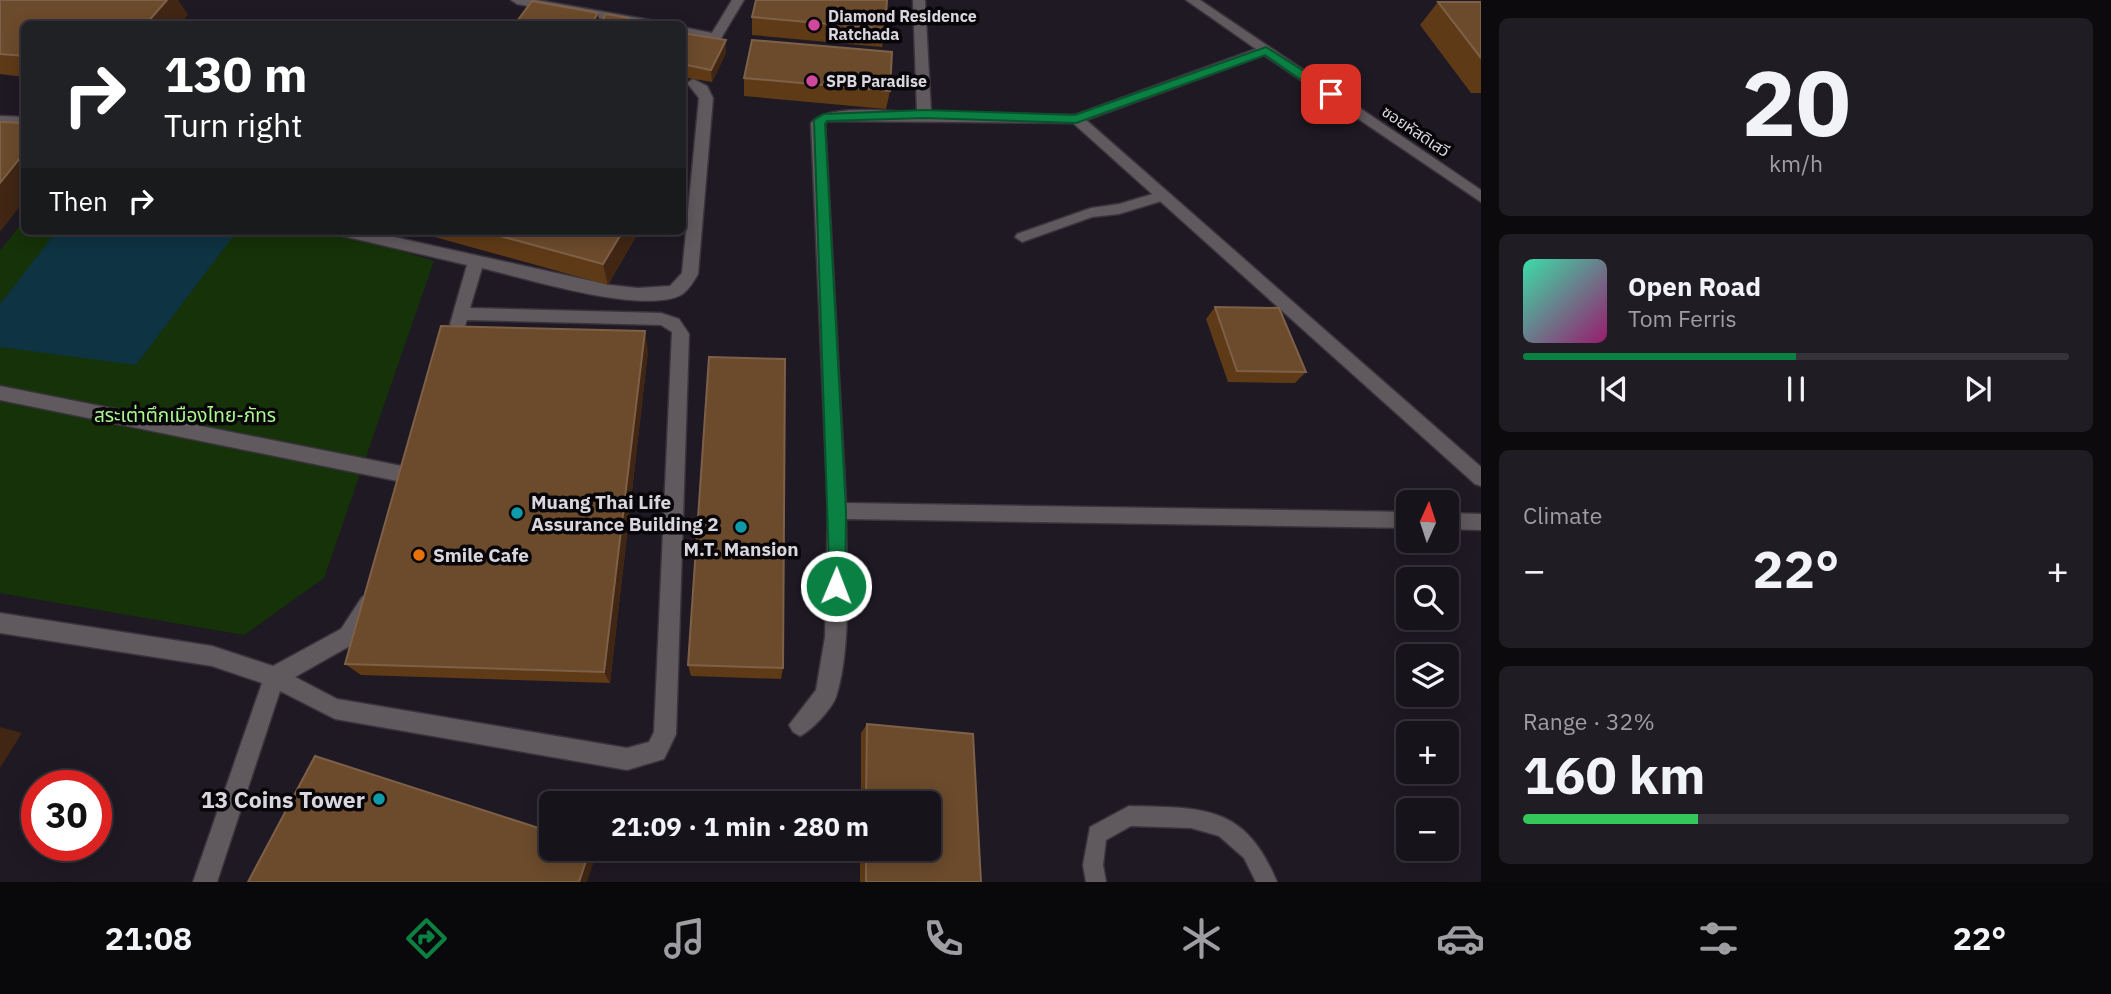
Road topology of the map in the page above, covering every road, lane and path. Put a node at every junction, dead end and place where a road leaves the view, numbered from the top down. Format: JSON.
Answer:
{"nodes":[{"id":1,"x":517,"y":0,"type":"edge"},
{"id":2,"x":738,"y":0,"type":"edge"},
{"id":3,"x":919,"y":0,"type":"edge"},
{"id":4,"x":1192,"y":0,"type":"edge"},
{"id":5,"x":633,"y":21,"type":"edge"},
{"id":6,"x":686,"y":31,"type":"edge"},
{"id":7,"x":1266,"y":50,"type":"junction"},
{"id":8,"x":693,"y":83,"type":"edge"},
{"id":9,"x":924,"y":114,"type":"junction"},
{"id":10,"x":1076,"y":119,"type":"junction"},
{"id":11,"x":0,"y":120,"type":"edge"},
{"id":12,"x":21,"y":121,"type":"edge"},
{"id":13,"x":1163,"y":197,"type":"junction"},
{"id":14,"x":1481,"y":197,"type":"edge"},
{"id":15,"x":361,"y":235,"type":"edge"},
{"id":16,"x":1023,"y":237,"type":"dead end"},
{"id":17,"x":476,"y":261,"type":"junction"},
{"id":18,"x":461,"y":314,"type":"junction"},
{"id":19,"x":453,"y":339,"type":"edge"},
{"id":20,"x":0,"y":393,"type":"edge"},
{"id":21,"x":412,"y":476,"type":"edge"},
{"id":22,"x":1481,"y":478,"type":"edge"},
{"id":23,"x":837,"y":511,"type":"junction"},
{"id":24,"x":1396,"y":520,"type":"edge"},
{"id":25,"x":1460,"y":521,"type":"edge"},
{"id":26,"x":1481,"y":522,"type":"edge"},
{"id":27,"x":377,"y":580,"type":"edge"},
{"id":28,"x":0,"y":623,"type":"edge"},
{"id":29,"x":274,"y":677,"type":"junction"},
{"id":30,"x":800,"y":725,"type":"dead end"},
{"id":31,"x":205,"y":882,"type":"edge"},
{"id":32,"x":1096,"y":882,"type":"edge"},
{"id":33,"x":1266,"y":882,"type":"edge"}],
"edges":[{"from":1,"to":5,"type":"street"},
{"from":2,"to":6,"type":"street"},
{"from":3,"to":9,"type":"street"},
{"from":4,"to":7,"type":"street","name":"ซอยหัสดิเสวี"},
{"from":7,"to":10,"type":"street"},
{"from":7,"to":14,"type":"street","name":"ซอยหัสดิเสวี"},
{"from":8,"to":17,"type":"street"},
{"from":9,"to":10,"type":"street"},
{"from":9,"to":23,"type":"street"},
{"from":10,"to":13,"type":"street"},
{"from":11,"to":12,"type":"street"},
{"from":13,"to":16,"type":"lane"},
{"from":13,"to":22,"type":"street"},
{"from":15,"to":17,"type":"street"},
{"from":17,"to":18,"type":"street"},
{"from":18,"to":19,"type":"street"},
{"from":18,"to":29,"type":"street"},
{"from":20,"to":21,"type":"street"},
{"from":23,"to":24,"type":"street"},
{"from":23,"to":30,"type":"street"},
{"from":25,"to":26,"type":"street"},
{"from":27,"to":29,"type":"street"},
{"from":28,"to":29,"type":"street"},
{"from":29,"to":31,"type":"street"},
{"from":32,"to":33,"type":"lane"}]}
